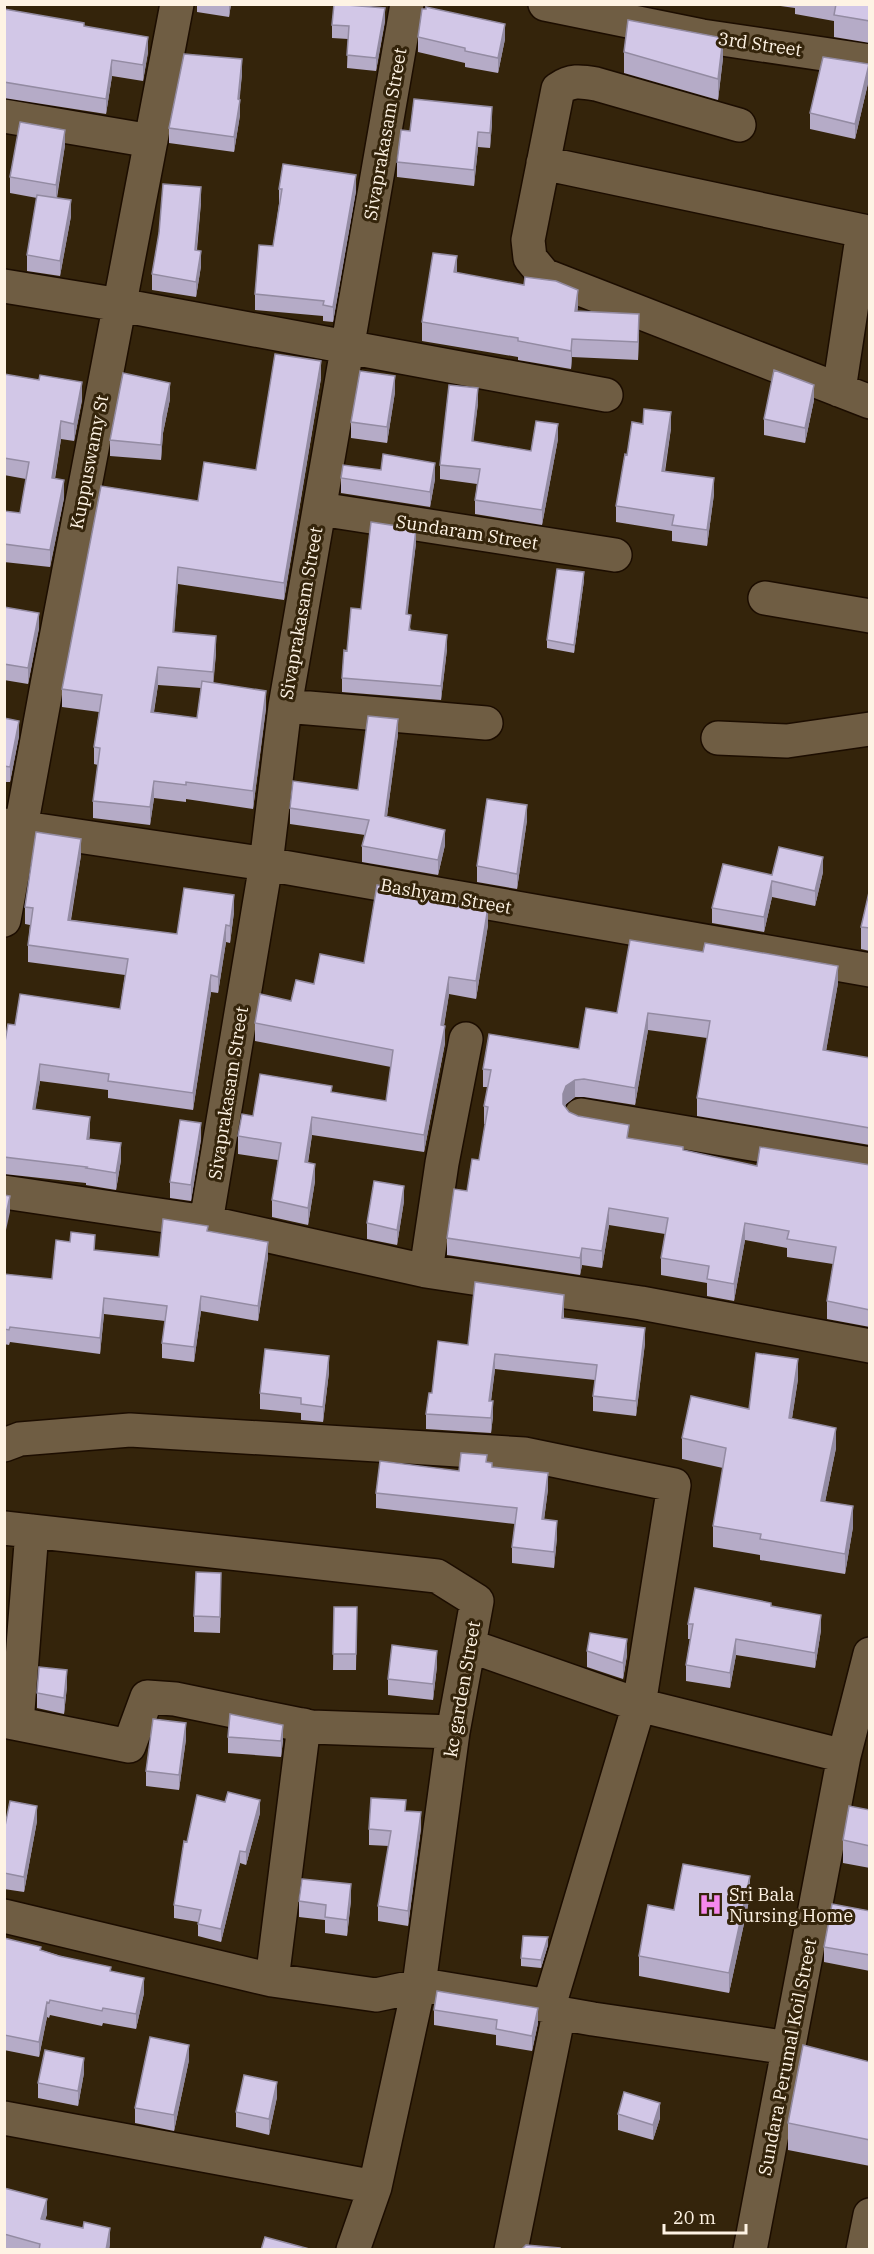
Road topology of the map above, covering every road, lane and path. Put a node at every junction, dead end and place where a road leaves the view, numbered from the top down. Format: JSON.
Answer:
{"nodes":[{"id":1,"x":177,"y":4,"type":"edge"},
{"id":2,"x":407,"y":4,"type":"edge"},
{"id":3,"x":545,"y":4,"type":"edge"},
{"id":4,"x":870,"y":61,"type":"edge"},
{"id":5,"x":4,"y":116,"type":"edge"},
{"id":6,"x":739,"y":125,"type":"dead end"},
{"id":7,"x":151,"y":141,"type":"junction"},
{"id":8,"x":543,"y":163,"type":"junction"},
{"id":9,"x":866,"y":232,"type":"edge"},
{"id":10,"x":4,"y":286,"type":"edge"},
{"id":11,"x":120,"y":305,"type":"junction"},
{"id":12,"x":348,"y":347,"type":"junction"},
{"id":13,"x":839,"y":390,"type":"junction"},
{"id":14,"x":606,"y":395,"type":"dead end"},
{"id":15,"x":870,"y":402,"type":"edge"},
{"id":16,"x":320,"y":508,"type":"junction"},
{"id":17,"x":615,"y":555,"type":"dead end"},
{"id":18,"x":765,"y":598,"type":"dead end"},
{"id":19,"x":870,"y":616,"type":"edge"},
{"id":20,"x":285,"y":706,"type":"junction"},
{"id":21,"x":486,"y":723,"type":"dead end"},
{"id":22,"x":870,"y":729,"type":"edge"},
{"id":23,"x":718,"y":738,"type":"dead end"},
{"id":24,"x":13,"y":826,"type":"edge"},
{"id":25,"x":266,"y":864,"type":"junction"},
{"id":26,"x":4,"y":920,"type":"edge"},
{"id":27,"x":870,"y":970,"type":"edge"},
{"id":28,"x":466,"y":1039,"type":"dead end"},
{"id":29,"x":581,"y":1114,"type":"edge"},
{"id":30,"x":870,"y":1164,"type":"edge"},
{"id":31,"x":4,"y":1192,"type":"edge"},
{"id":32,"x":206,"y":1222,"type":"junction"},
{"id":33,"x":426,"y":1271,"type":"junction"},
{"id":34,"x":870,"y":1346,"type":"edge"},
{"id":35,"x":4,"y":1445,"type":"edge"},
{"id":36,"x":18,"y":1529,"type":"edge"},
{"id":37,"x":470,"y":1646,"type":"junction"},
{"id":38,"x":870,"y":1654,"type":"edge"},
{"id":39,"x":639,"y":1705,"type":"junction"},
{"id":40,"x":11,"y":1722,"type":"edge"},
{"id":41,"x":304,"y":1725,"type":"junction"},
{"id":42,"x":860,"y":1726,"type":"edge"},
{"id":43,"x":453,"y":1732,"type":"junction"},
{"id":44,"x":844,"y":1756,"type":"junction"},
{"id":45,"x":4,"y":1916,"type":"edge"},
{"id":46,"x":272,"y":1980,"type":"junction"},
{"id":47,"x":419,"y":1985,"type":"junction"},
{"id":48,"x":554,"y":2009,"type":"junction"},
{"id":49,"x":789,"y":2048,"type":"junction"},
{"id":50,"x":4,"y":2118,"type":"edge"},
{"id":51,"x":375,"y":2187,"type":"junction"},
{"id":52,"x":353,"y":2250,"type":"edge"},
{"id":53,"x":511,"y":2250,"type":"edge"},
{"id":54,"x":750,"y":2250,"type":"edge"}],
"edges":[{"from":1,"to":7,"type":"street","name":"Kuppuswamy St"},
{"from":2,"to":12,"type":"street","name":"Sivaprakasam Street"},
{"from":3,"to":4,"type":"street","name":"3rd Street"},
{"from":5,"to":7,"type":"street"},
{"from":6,"to":8,"type":"street"},
{"from":7,"to":11,"type":"street","name":"Kuppuswamy St"},
{"from":8,"to":9,"type":"street"},
{"from":8,"to":13,"type":"street"},
{"from":9,"to":13,"type":"street"},
{"from":10,"to":11,"type":"street"},
{"from":11,"to":12,"type":"street"},
{"from":11,"to":24,"type":"street","name":"Kuppuswamy St"},
{"from":12,"to":14,"type":"street"},
{"from":12,"to":16,"type":"street","name":"Sivaprakasam Street"},
{"from":13,"to":15,"type":"street"},
{"from":16,"to":17,"type":"street","name":"Sundaram Street"},
{"from":16,"to":20,"type":"street","name":"Sivaprakasam Street"},
{"from":18,"to":19,"type":"street"},
{"from":20,"to":21,"type":"street"},
{"from":20,"to":25,"type":"street","name":"Sivaprakasam Street"},
{"from":22,"to":23,"type":"street"},
{"from":24,"to":25,"type":"street","name":"Bashyam Street"},
{"from":24,"to":26,"type":"street","name":"Kuppuswamy St"},
{"from":25,"to":27,"type":"street","name":"Bashyam Street"},
{"from":25,"to":32,"type":"street","name":"Sivaprakasam Street"},
{"from":28,"to":33,"type":"street"},
{"from":29,"to":30,"type":"street"},
{"from":31,"to":32,"type":"street"},
{"from":32,"to":33,"type":"street"},
{"from":33,"to":34,"type":"street"},
{"from":35,"to":39,"type":"street"},
{"from":36,"to":37,"type":"street","name":"kc garden Street"},
{"from":36,"to":40,"type":"street"},
{"from":37,"to":39,"type":"street"},
{"from":37,"to":43,"type":"street","name":"kc garden Street"},
{"from":38,"to":42,"type":"street","name":"Sundara Perumal Koil Street"},
{"from":39,"to":44,"type":"street"},
{"from":39,"to":48,"type":"street"},
{"from":40,"to":41,"type":"street"},
{"from":41,"to":43,"type":"street"},
{"from":41,"to":46,"type":"street"},
{"from":42,"to":44,"type":"street","name":"Sundara Perumal Koil Street"},
{"from":43,"to":47,"type":"street","name":"kc garden Street"},
{"from":44,"to":49,"type":"street","name":"Sundara Perumal Koil Street"},
{"from":45,"to":46,"type":"street"},
{"from":46,"to":47,"type":"street"},
{"from":47,"to":48,"type":"street"},
{"from":47,"to":51,"type":"street","name":"kc garden Street"},
{"from":48,"to":49,"type":"street"},
{"from":48,"to":53,"type":"street"},
{"from":49,"to":54,"type":"street","name":"Sundara Perumal Koil Street"},
{"from":50,"to":51,"type":"street"},
{"from":51,"to":52,"type":"street","name":"kc garden Street"}]}
